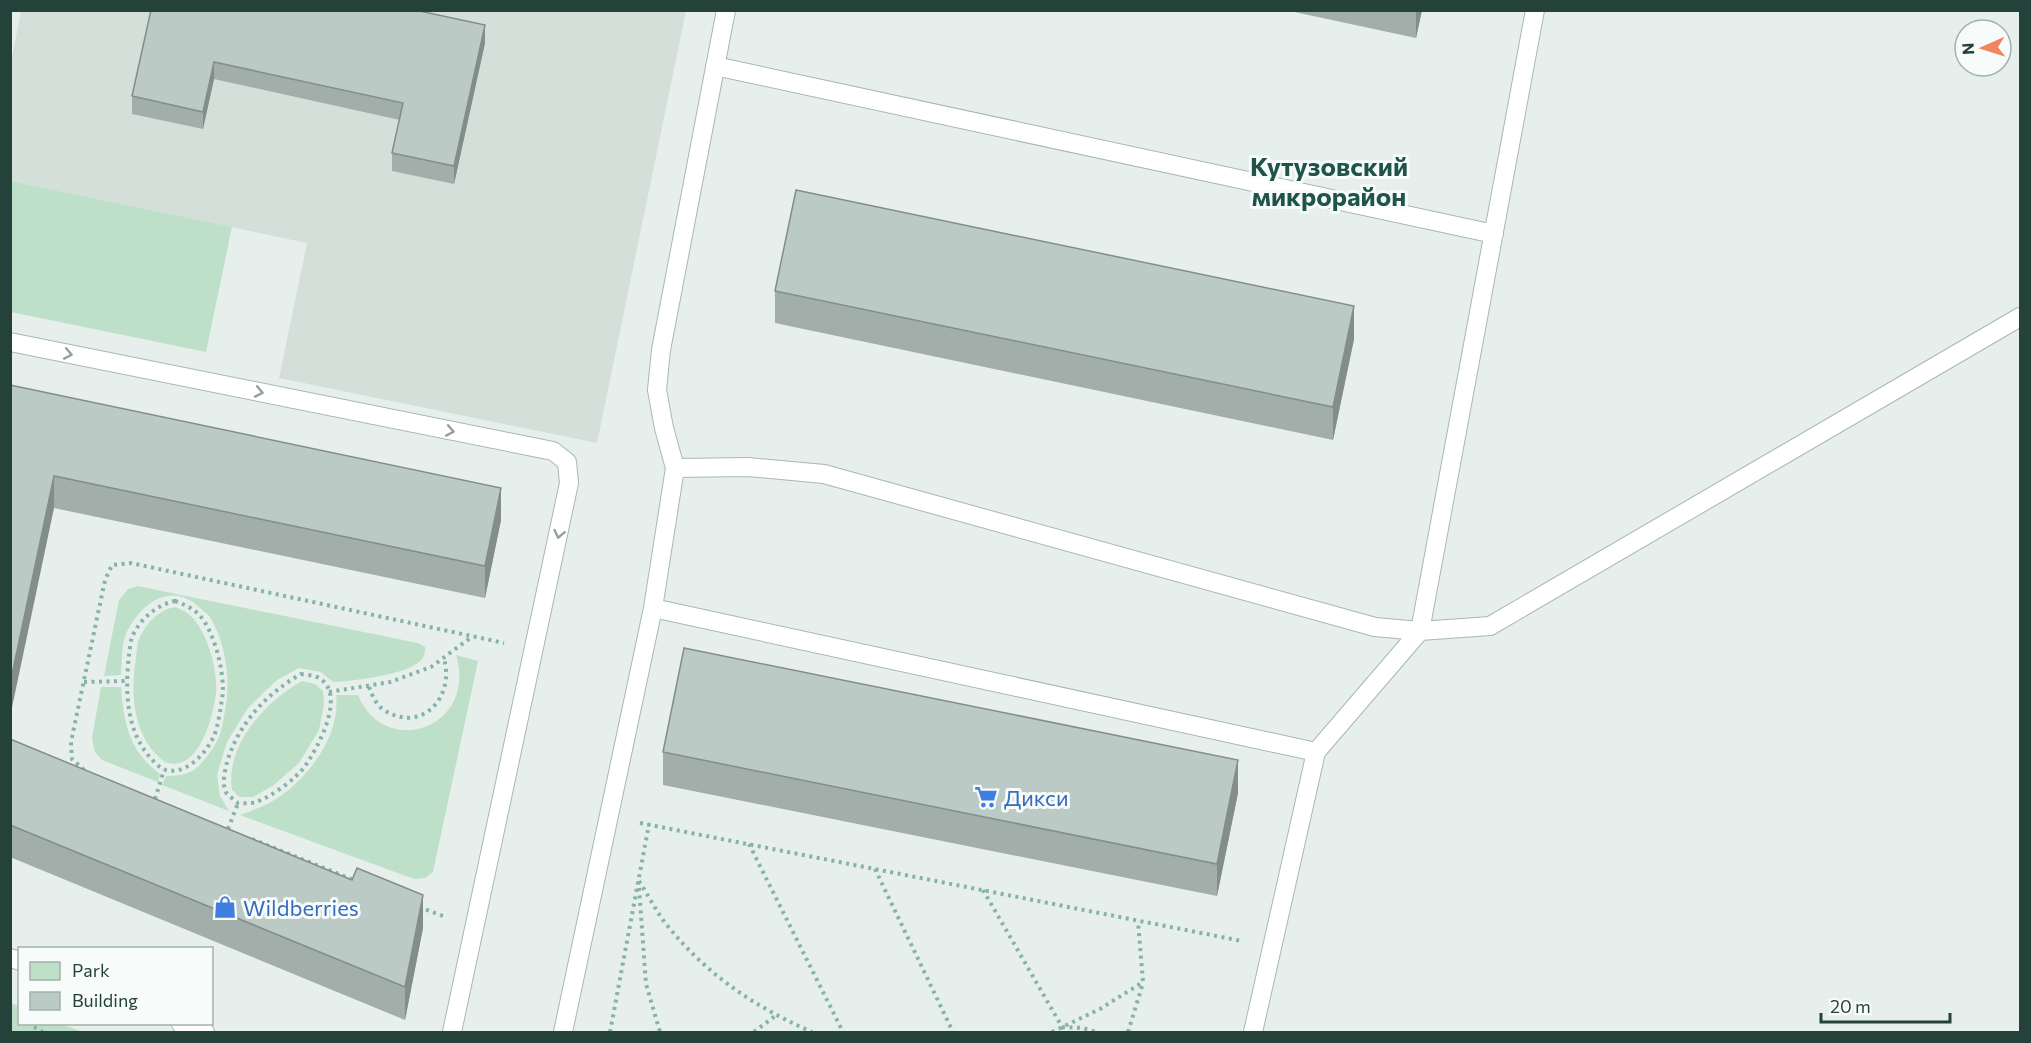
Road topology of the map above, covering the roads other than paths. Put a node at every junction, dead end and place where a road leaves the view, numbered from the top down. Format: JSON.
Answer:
{"nodes":[{"id":1,"x":726,"y":10,"type":"edge"},
{"id":2,"x":1535,"y":10,"type":"edge"},
{"id":3,"x":715,"y":66,"type":"junction"},
{"id":4,"x":1494,"y":234,"type":"junction"},
{"id":5,"x":2020,"y":317,"type":"edge"},
{"id":6,"x":10,"y":342,"type":"edge"},
{"id":7,"x":675,"y":468,"type":"junction"},
{"id":8,"x":652,"y":608,"type":"junction"},
{"id":9,"x":1420,"y":631,"type":"junction"},
{"id":10,"x":1316,"y":752,"type":"junction"},
{"id":11,"x":187,"y":1025,"type":"edge"},
{"id":12,"x":205,"y":1032,"type":"edge"},
{"id":13,"x":452,"y":1032,"type":"edge"},
{"id":14,"x":563,"y":1032,"type":"edge"},
{"id":15,"x":1253,"y":1032,"type":"edge"}],
"edges":[{"from":1,"to":3,"type":"lane"},
{"from":2,"to":4,"type":"lane"},
{"from":3,"to":4,"type":"lane"},
{"from":3,"to":7,"type":"lane"},
{"from":4,"to":9,"type":"lane"},
{"from":5,"to":9,"type":"lane"},
{"from":6,"to":13,"type":"lane","one_way":true},
{"from":7,"to":8,"type":"lane"},
{"from":7,"to":9,"type":"lane"},
{"from":8,"to":10,"type":"lane"},
{"from":8,"to":14,"type":"lane"},
{"from":9,"to":10,"type":"lane"},
{"from":10,"to":15,"type":"lane"},
{"from":11,"to":12,"type":"lane"}]}
